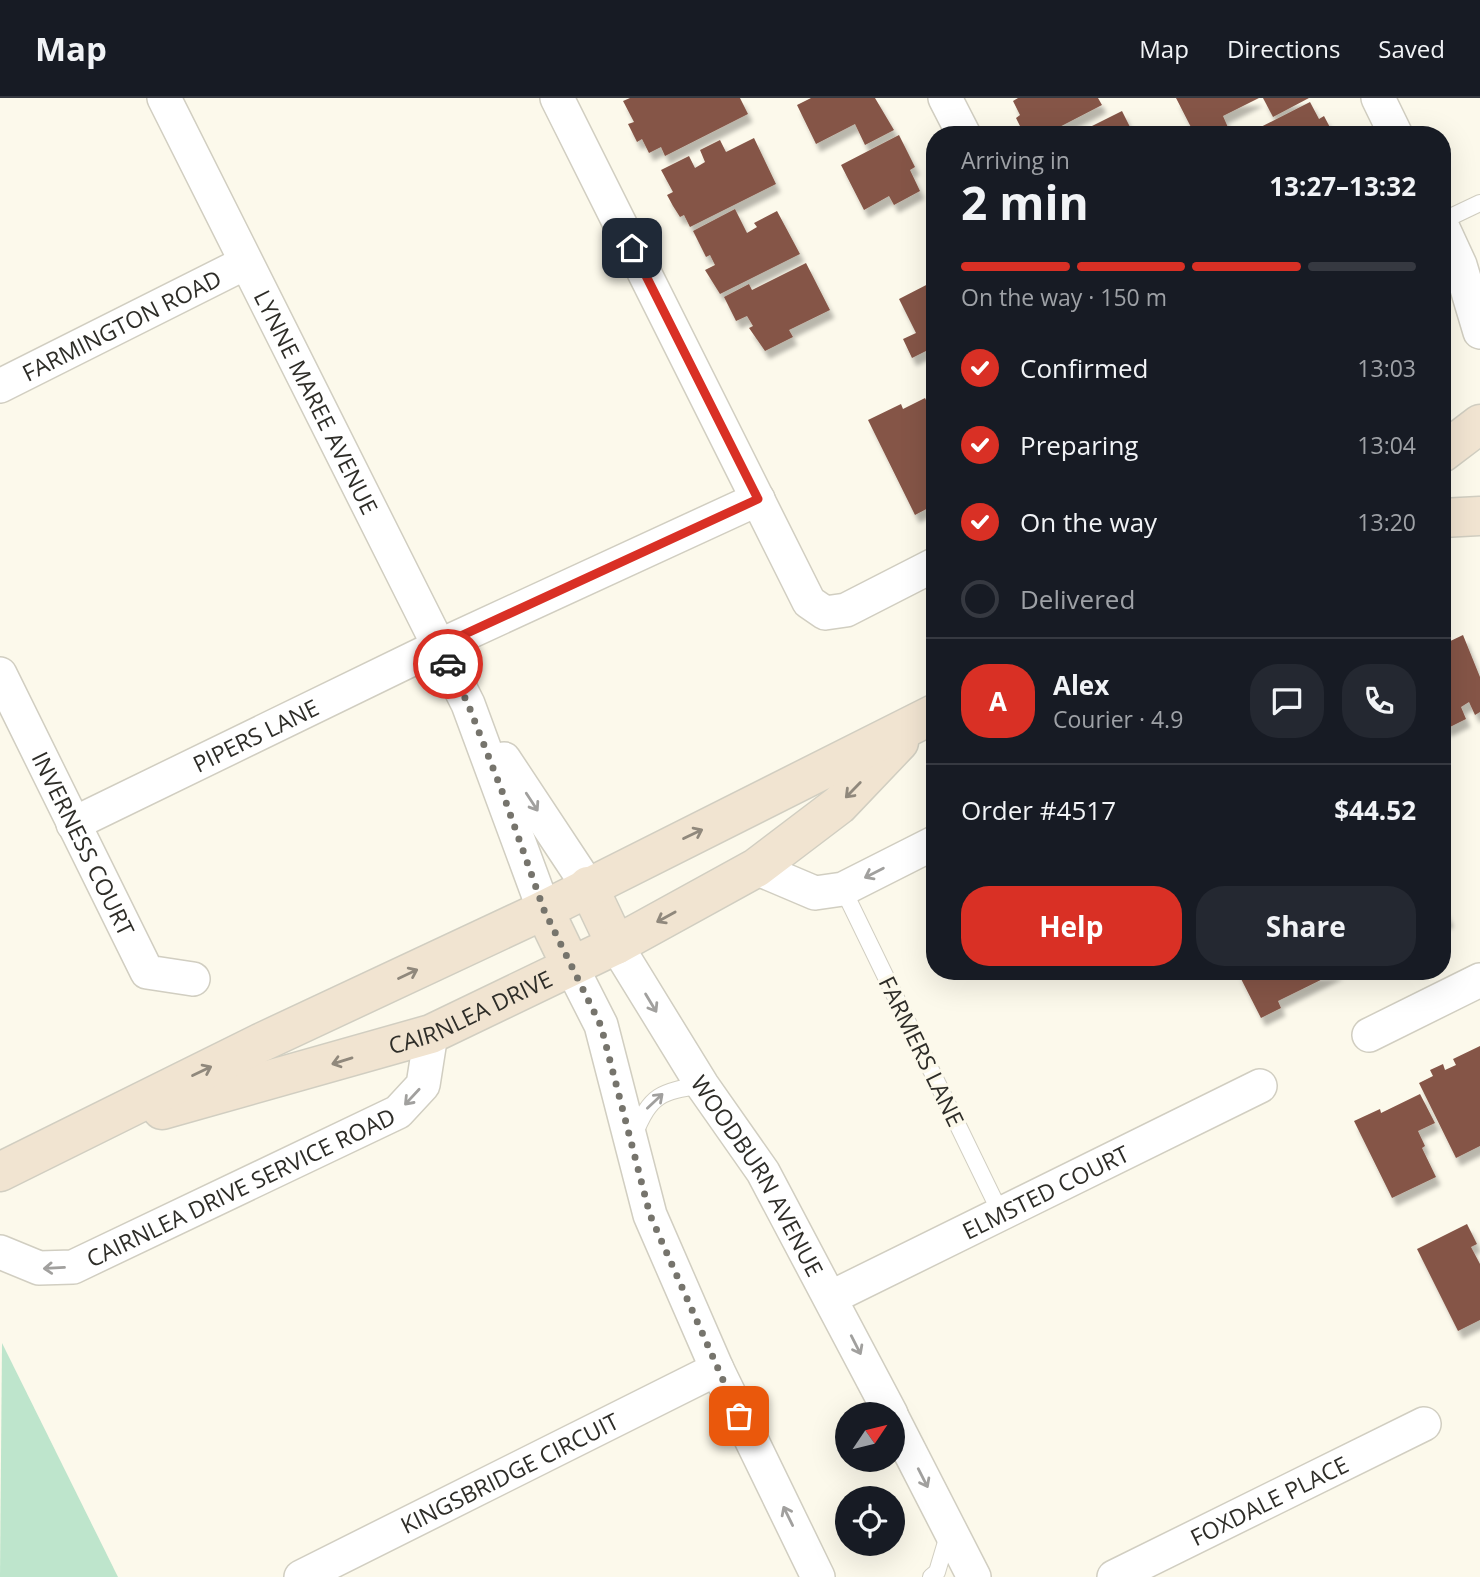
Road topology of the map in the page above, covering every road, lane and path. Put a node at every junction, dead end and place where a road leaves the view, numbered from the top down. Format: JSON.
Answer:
{"nodes":[{"id":1,"x":163,"y":98,"type":"edge"},
{"id":2,"x":557,"y":98,"type":"edge"},
{"id":3,"x":945,"y":98,"type":"edge"},
{"id":4,"x":1378,"y":98,"type":"edge"},
{"id":5,"x":959,"y":126,"type":"edge"},
{"id":6,"x":1392,"y":126,"type":"edge"},
{"id":7,"x":1480,"y":203,"type":"edge"},
{"id":8,"x":1451,"y":218,"type":"edge"},
{"id":9,"x":1451,"y":240,"type":"edge"},
{"id":10,"x":245,"y":262,"type":"junction"},
{"id":11,"x":1470,"y":277,"type":"edge"},
{"id":12,"x":1480,"y":332,"type":"edge"},
{"id":13,"x":0,"y":386,"type":"edge"},
{"id":14,"x":1480,"y":424,"type":"edge"},
{"id":15,"x":1451,"y":446,"type":"edge"},
{"id":16,"x":758,"y":499,"type":"junction"},
{"id":17,"x":1480,"y":516,"type":"edge"},
{"id":18,"x":1451,"y":518,"type":"edge"},
{"id":19,"x":926,"y":569,"type":"edge"},
{"id":20,"x":439,"y":646,"type":"junction"},
{"id":21,"x":0,"y":674,"type":"edge"},
{"id":22,"x":468,"y":704,"type":"junction"},
{"id":23,"x":926,"y":718,"type":"edge"},
{"id":24,"x":73,"y":824,"type":"junction"},
{"id":25,"x":926,"y":847,"type":"edge"},
{"id":26,"x":756,"y":868,"type":"junction"},
{"id":27,"x":588,"y":886,"type":"junction"},
{"id":28,"x":843,"y":889,"type":"junction"},
{"id":29,"x":544,"y":910,"type":"junction"},
{"id":30,"x":616,"y":945,"type":"junction"},
{"id":31,"x":571,"y":966,"type":"junction"},
{"id":32,"x":193,"y":979,"type":"dead end"},
{"id":33,"x":1480,"y":980,"type":"edge"},
{"id":34,"x":430,"y":1034,"type":"junction"},
{"id":35,"x":1369,"y":1035,"type":"dead end"},
{"id":36,"x":702,"y":1085,"type":"junction"},
{"id":37,"x":1260,"y":1086,"type":"dead end"},
{"id":38,"x":75,"y":1133,"type":"junction"},
{"id":39,"x":631,"y":1144,"type":"junction"},
{"id":40,"x":0,"y":1172,"type":"edge"},
{"id":41,"x":1001,"y":1214,"type":"junction"},
{"id":42,"x":0,"y":1252,"type":"edge"},
{"id":43,"x":832,"y":1297,"type":"junction"},
{"id":44,"x":717,"y":1369,"type":"junction"},
{"id":45,"x":885,"y":1402,"type":"edge"},
{"id":46,"x":1424,"y":1424,"type":"dead end"},
{"id":47,"x":905,"y":1442,"type":"edge"},
{"id":48,"x":949,"y":1529,"type":"junction"},
{"id":49,"x":301,"y":1577,"type":"edge"},
{"id":50,"x":818,"y":1577,"type":"edge"},
{"id":51,"x":932,"y":1577,"type":"edge"},
{"id":52,"x":974,"y":1577,"type":"edge"},
{"id":53,"x":1114,"y":1577,"type":"edge"}],
"edges":[{"from":1,"to":10,"type":"street","name":"LYNNE MAREE AVENUE"},
{"from":2,"to":16,"type":"street"},
{"from":3,"to":5,"type":"street"},
{"from":4,"to":6,"type":"street"},
{"from":7,"to":8,"type":"lane"},
{"from":9,"to":11,"type":"street"},
{"from":10,"to":13,"type":"street","name":"FARMINGTON ROAD"},
{"from":10,"to":20,"type":"street","name":"LYNNE MAREE AVENUE"},
{"from":11,"to":12,"type":"street"},
{"from":14,"to":15,"type":"street"},
{"from":16,"to":19,"type":"street"},
{"from":16,"to":20,"type":"street","name":"PIPERS LANE"},
{"from":17,"to":18,"type":"street"},
{"from":20,"to":22,"type":"street","name":"LYNNE MAREE AVENUE"},
{"from":20,"to":24,"type":"street","name":"PIPERS LANE"},
{"from":21,"to":24,"type":"street","name":"INVERNESS COURT"},
{"from":22,"to":27,"type":"street","name":"LYNNE MAREE AVENUE","one_way":true},
{"from":22,"to":29,"type":"street","name":"LYNNE MAREE AVENUE"},
{"from":23,"to":26,"type":"street","name":"CAIRNLEA DRIVE","one_way":true},
{"from":27,"to":23,"type":"street","name":"CAIRNLEA DRIVE","one_way":true},
{"from":24,"to":32,"type":"street","name":"INVERNESS COURT"},
{"from":25,"to":28,"type":"street","one_way":true},
{"from":26,"to":28,"type":"street"},
{"from":26,"to":30,"type":"street","name":"CAIRNLEA DRIVE","one_way":true},
{"from":27,"to":29,"type":"street","name":"CAIRNLEA DRIVE"},
{"from":27,"to":30,"type":"street"},
{"from":28,"to":41,"type":"lane","name":"FARMERS LANE"},
{"from":29,"to":31,"type":"street"},
{"from":38,"to":29,"type":"street","name":"CAIRNLEA DRIVE","one_way":true},
{"from":30,"to":31,"type":"street","name":"CAIRNLEA DRIVE"},
{"from":30,"to":36,"type":"street","name":"WOODBURN AVENUE","one_way":true},
{"from":31,"to":34,"type":"street","name":"CAIRNLEA DRIVE"},
{"from":31,"to":39,"type":"street"},
{"from":33,"to":35,"type":"street"},
{"from":34,"to":38,"type":"street","name":"CAIRNLEA DRIVE","one_way":true},
{"from":34,"to":42,"type":"street","name":"CAIRNLEA DRIVE SERVICE ROAD","one_way":true},
{"from":39,"to":36,"type":"lane","one_way":true},
{"from":36,"to":43,"type":"street","name":"WOODBURN AVENUE"},
{"from":37,"to":41,"type":"street","name":"ELMSTED COURT"},
{"from":38,"to":40,"type":"street","name":"CAIRNLEA DRIVE"},
{"from":39,"to":44,"type":"street"},
{"from":41,"to":43,"type":"street","name":"ELMSTED COURT"},
{"from":43,"to":45,"type":"street","name":"WOODBURN AVENUE","one_way":true},
{"from":44,"to":49,"type":"street","name":"KINGSBRIDGE CIRCUIT"},
{"from":50,"to":44,"type":"street","one_way":true},
{"from":46,"to":53,"type":"street","name":"FOXDALE PLACE"},
{"from":47,"to":48,"type":"street","name":"WOODBURN AVENUE","one_way":true},
{"from":48,"to":51,"type":"lane"},
{"from":48,"to":52,"type":"street","name":"WOODBURN AVENUE"}]}
